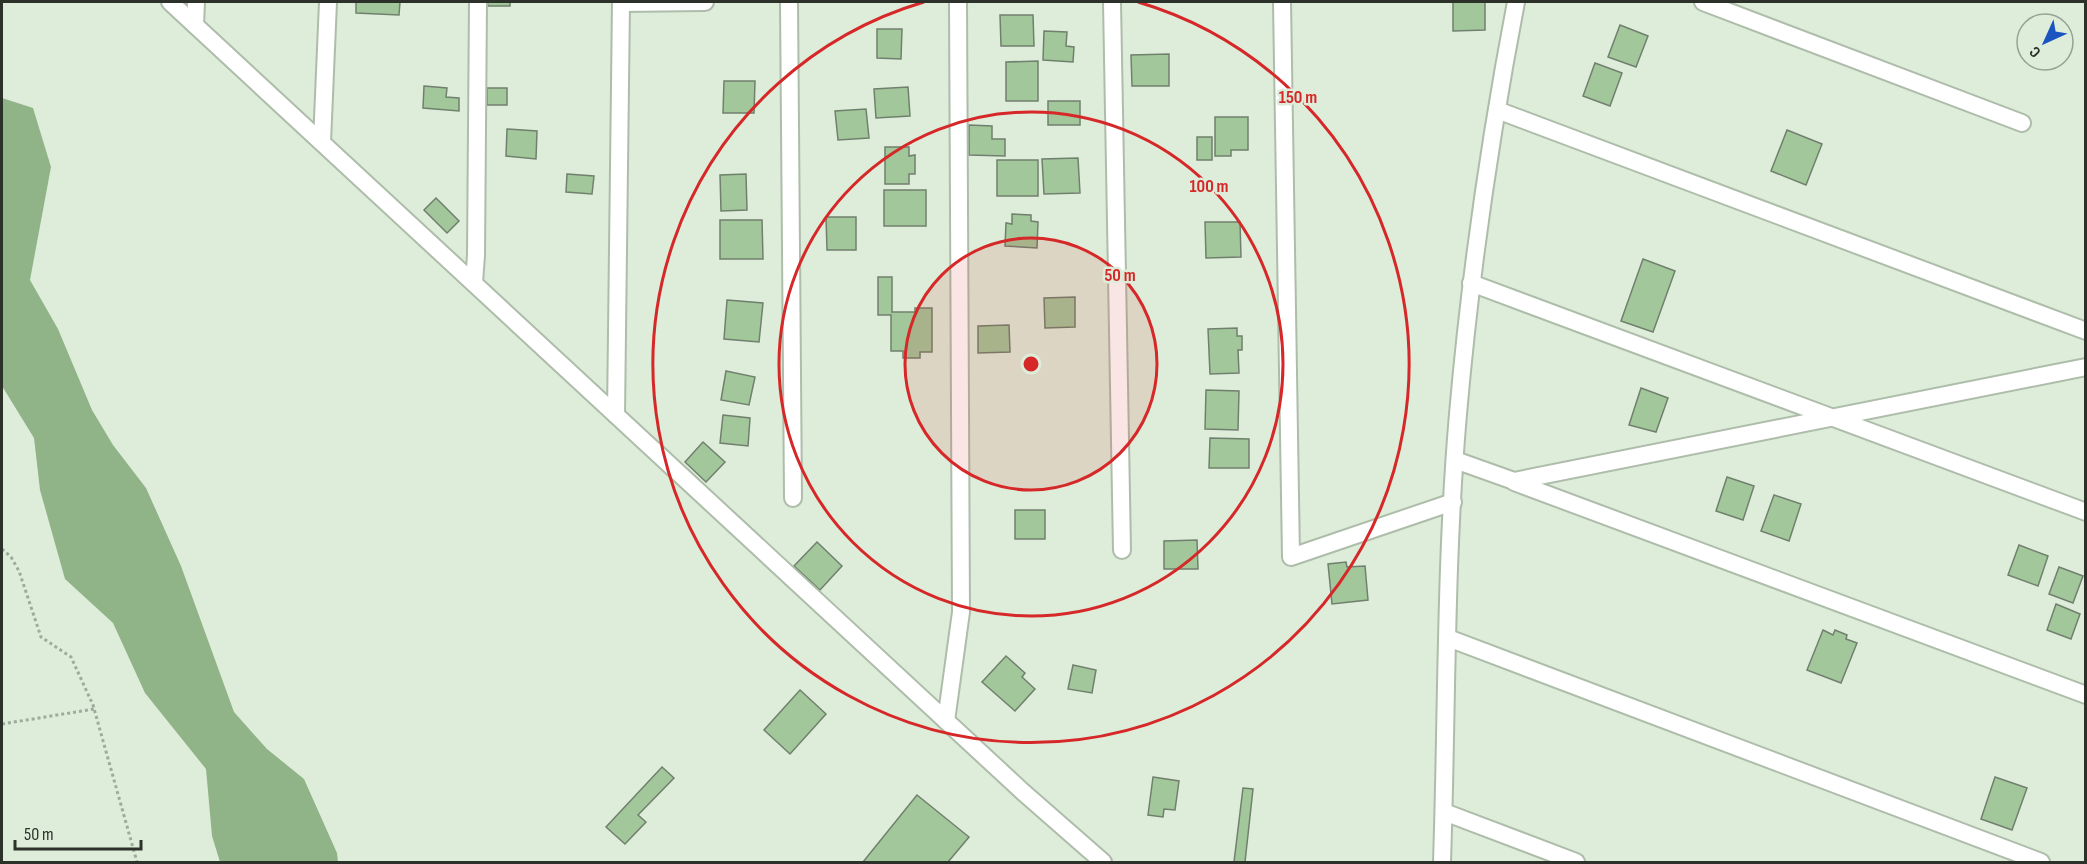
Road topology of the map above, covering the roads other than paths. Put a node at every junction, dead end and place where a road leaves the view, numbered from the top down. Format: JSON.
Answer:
{"nodes":[{"id":1,"x":170,"y":2,"type":"edge"},
{"id":2,"x":196,"y":2,"type":"edge"},
{"id":3,"x":328,"y":2,"type":"edge"},
{"id":4,"x":478,"y":2,"type":"edge"},
{"id":5,"x":621,"y":2,"type":"edge"},
{"id":6,"x":705,"y":2,"type":"edge"},
{"id":7,"x":789,"y":2,"type":"edge"},
{"id":8,"x":958,"y":2,"type":"edge"},
{"id":9,"x":1112,"y":2,"type":"edge"},
{"id":10,"x":1282,"y":2,"type":"edge"},
{"id":11,"x":1516,"y":2,"type":"edge"},
{"id":12,"x":1703,"y":2,"type":"edge"},
{"id":13,"x":195,"y":25,"type":"junction"},
{"id":14,"x":1497,"y":110,"type":"junction"},
{"id":15,"x":2022,"y":123,"type":"dead end"},
{"id":16,"x":322,"y":142,"type":"junction"},
{"id":17,"x":474,"y":283,"type":"junction"},
{"id":18,"x":1472,"y":283,"type":"junction"},
{"id":19,"x":2085,"y":331,"type":"edge"},
{"id":20,"x":2085,"y":367,"type":"edge"},
{"id":21,"x":616,"y":415,"type":"junction"},
{"id":22,"x":1833,"y":417,"type":"junction"},
{"id":23,"x":1455,"y":460,"type":"junction"},
{"id":24,"x":1514,"y":481,"type":"junction"},
{"id":25,"x":793,"y":498,"type":"dead end"},
{"id":26,"x":1453,"y":502,"type":"junction"},
{"id":27,"x":2085,"y":512,"type":"edge"},
{"id":28,"x":1122,"y":550,"type":"dead end"},
{"id":29,"x":1448,"y":638,"type":"junction"},
{"id":30,"x":2085,"y":695,"type":"edge"},
{"id":31,"x":946,"y":721,"type":"junction"},
{"id":32,"x":1444,"y":812,"type":"junction"},
{"id":33,"x":1103,"y":862,"type":"edge"},
{"id":34,"x":1442,"y":862,"type":"edge"},
{"id":35,"x":1576,"y":862,"type":"edge"},
{"id":36,"x":2041,"y":862,"type":"edge"}],
"edges":[{"from":1,"to":13,"type":"street"},
{"from":2,"to":13,"type":"street"},
{"from":3,"to":16,"type":"street"},
{"from":4,"to":17,"type":"street"},
{"from":5,"to":6,"type":"street"},
{"from":5,"to":21,"type":"street"},
{"from":7,"to":25,"type":"street"},
{"from":8,"to":31,"type":"street"},
{"from":9,"to":28,"type":"street"},
{"from":10,"to":26,"type":"street"},
{"from":11,"to":14,"type":"street"},
{"from":12,"to":15,"type":"street"},
{"from":13,"to":16,"type":"street"},
{"from":14,"to":18,"type":"street"},
{"from":14,"to":19,"type":"street"},
{"from":16,"to":17,"type":"street"},
{"from":17,"to":21,"type":"street"},
{"from":18,"to":22,"type":"street"},
{"from":18,"to":23,"type":"street"},
{"from":20,"to":22,"type":"street"},
{"from":21,"to":31,"type":"street"},
{"from":22,"to":24,"type":"street"},
{"from":22,"to":27,"type":"street"},
{"from":23,"to":24,"type":"street"},
{"from":23,"to":26,"type":"street"},
{"from":24,"to":30,"type":"street"},
{"from":26,"to":29,"type":"street"},
{"from":29,"to":32,"type":"street"},
{"from":29,"to":36,"type":"street"},
{"from":31,"to":33,"type":"street"},
{"from":32,"to":34,"type":"street"},
{"from":32,"to":35,"type":"street"}]}
